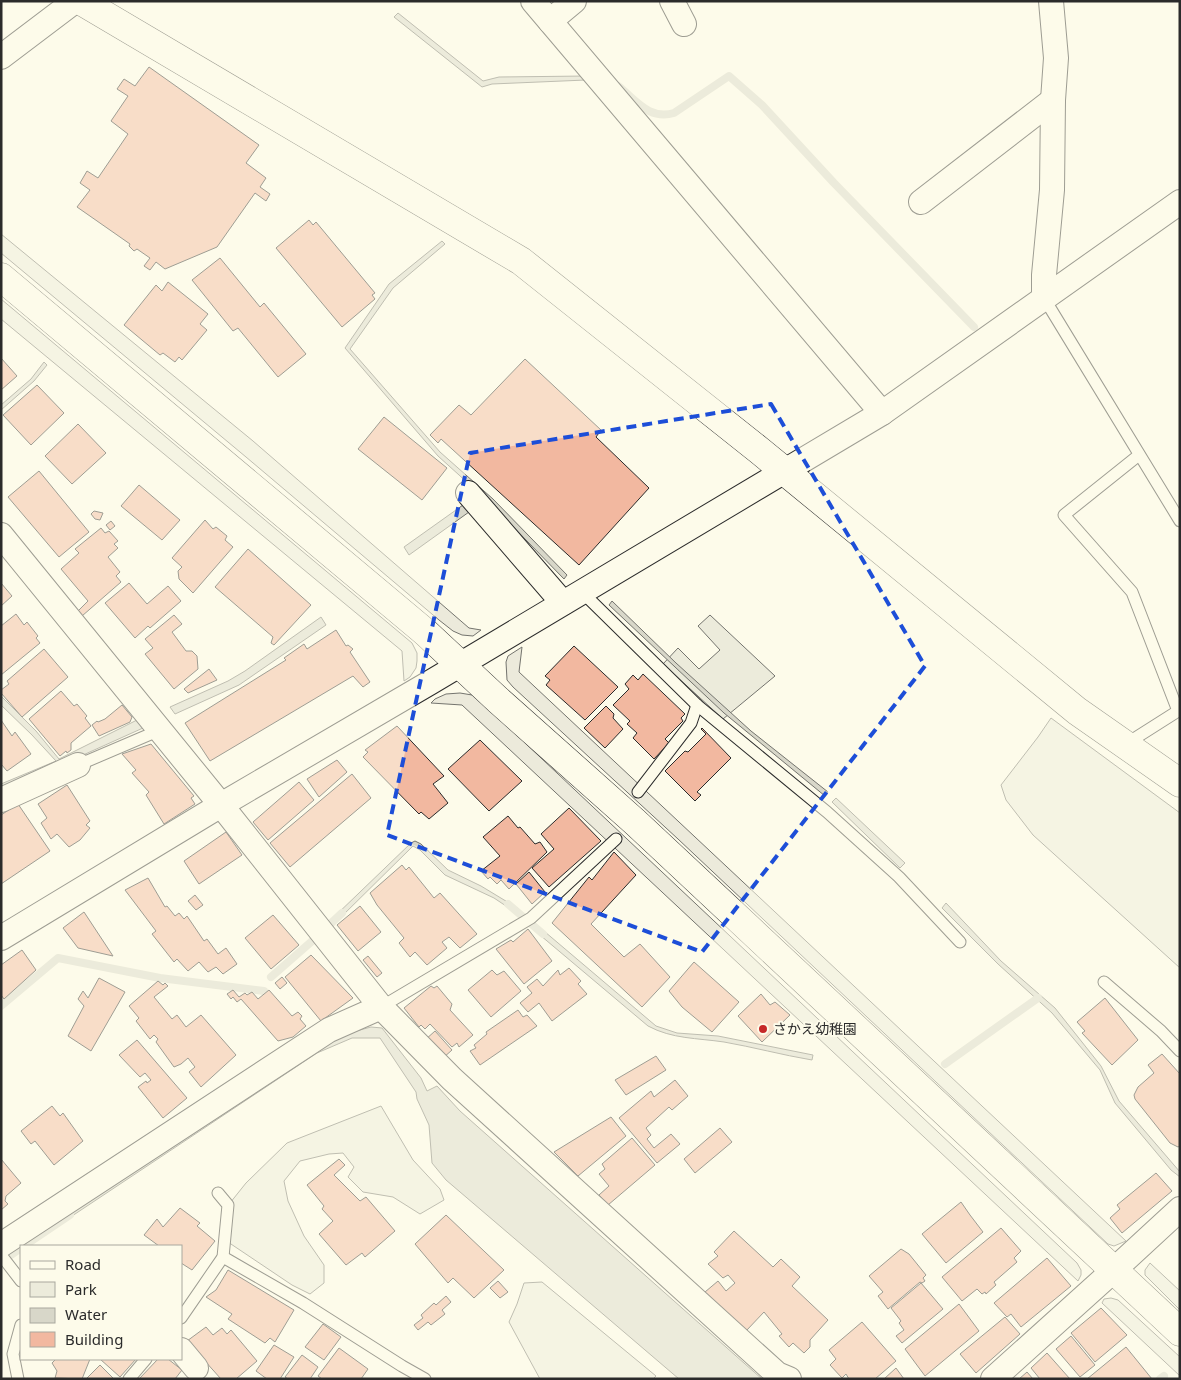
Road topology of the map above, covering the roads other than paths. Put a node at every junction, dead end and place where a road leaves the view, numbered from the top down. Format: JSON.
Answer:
{"nodes":[{"id":1,"x":75,"y":1,"type":"edge"},
{"id":2,"x":81,"y":1,"type":"edge"},
{"id":3,"x":533,"y":1,"type":"edge"},
{"id":4,"x":574,"y":1,"type":"edge"},
{"id":5,"x":672,"y":1,"type":"edge"},
{"id":6,"x":1051,"y":1,"type":"edge"},
{"id":7,"x":550,"y":22,"type":"junction"},
{"id":8,"x":684,"y":24,"type":"dead end"},
{"id":9,"x":1,"y":57,"type":"edge"},
{"id":10,"x":1053,"y":100,"type":"junction"},
{"id":11,"x":921,"y":202,"type":"dead end"},
{"id":12,"x":1180,"y":202,"type":"edge"},
{"id":13,"x":1,"y":277,"type":"edge"},
{"id":14,"x":1044,"y":298,"type":"junction"},
{"id":15,"x":882,"y":413,"type":"junction"},
{"id":16,"x":1139,"y":455,"type":"junction"},
{"id":17,"x":784,"y":472,"type":"junction"},
{"id":18,"x":468,"y":493,"type":"dead end"},
{"id":19,"x":1180,"y":521,"type":"edge"},
{"id":20,"x":1,"y":536,"type":"edge"},
{"id":21,"x":572,"y":597,"type":"junction"},
{"id":22,"x":460,"y":664,"type":"junction"},
{"id":23,"x":697,"y":705,"type":"junction"},
{"id":24,"x":1179,"y":710,"type":"edge"},
{"id":25,"x":160,"y":730,"type":"junction"},
{"id":26,"x":1125,"y":744,"type":"junction"},
{"id":27,"x":78,"y":765,"type":"joint"},
{"id":28,"x":1180,"y":783,"type":"edge"},
{"id":29,"x":638,"y":792,"type":"dead end"},
{"id":30,"x":1,"y":800,"type":"edge"},
{"id":31,"x":221,"y":805,"type":"junction"},
{"id":32,"x":616,"y":839,"type":"dead end"},
{"id":33,"x":5,"y":929,"type":"edge"},
{"id":34,"x":960,"y":942,"type":"dead end"},
{"id":35,"x":1104,"y":982,"type":"dead end"},
{"id":36,"x":381,"y":1007,"type":"junction"},
{"id":37,"x":1180,"y":1051,"type":"edge"},
{"id":38,"x":218,"y":1193,"type":"dead end"},
{"id":39,"x":1180,"y":1209,"type":"edge"},
{"id":40,"x":1,"y":1245,"type":"edge"},
{"id":41,"x":1,"y":1255,"type":"edge"},
{"id":42,"x":223,"y":1257,"type":"junction"},
{"id":43,"x":1114,"y":1270,"type":"junction"},
{"id":44,"x":20,"y":1279,"type":"edge"},
{"id":45,"x":182,"y":1317,"type":"edge"},
{"id":46,"x":20,"y":1329,"type":"edge"},
{"id":47,"x":1180,"y":1332,"type":"edge"},
{"id":48,"x":182,"y":1351,"type":"edge"},
{"id":49,"x":145,"y":1360,"type":"edge"},
{"id":50,"x":196,"y":1368,"type":"dead end"},
{"id":51,"x":18,"y":1379,"type":"edge"},
{"id":52,"x":129,"y":1379,"type":"edge"},
{"id":53,"x":425,"y":1379,"type":"edge"},
{"id":54,"x":788,"y":1379,"type":"edge"},
{"id":55,"x":992,"y":1379,"type":"edge"}],
"edges":[{"from":1,"to":9,"type":"street"},
{"from":2,"to":17,"type":"street"},
{"from":3,"to":7,"type":"street"},
{"from":4,"to":7,"type":"street"},
{"from":5,"to":8,"type":"street"},
{"from":6,"to":10,"type":"street"},
{"from":7,"to":15,"type":"street"},
{"from":10,"to":11,"type":"street"},
{"from":10,"to":14,"type":"street"},
{"from":12,"to":14,"type":"street"},
{"from":13,"to":22,"type":"street"},
{"from":14,"to":15,"type":"street"},
{"from":14,"to":16,"type":"lane"},
{"from":15,"to":17,"type":"street"},
{"from":16,"to":19,"type":"lane"},
{"from":16,"to":24,"type":"lane"},
{"from":17,"to":21,"type":"street"},
{"from":17,"to":26,"type":"street"},
{"from":18,"to":21,"type":"street"},
{"from":20,"to":25,"type":"street"},
{"from":21,"to":22,"type":"street"},
{"from":21,"to":23,"type":"lane"},
{"from":22,"to":31,"type":"street"},
{"from":22,"to":43,"type":"street"},
{"from":23,"to":29,"type":"lane"},
{"from":23,"to":34,"type":"lane"},
{"from":24,"to":26,"type":"lane"},
{"from":25,"to":27,"type":"lane"},
{"from":25,"to":31,"type":"street"},
{"from":26,"to":28,"type":"street"},
{"from":27,"to":30,"type":"street"},
{"from":31,"to":33,"type":"street"},
{"from":31,"to":36,"type":"street"},
{"from":32,"to":36,"type":"lane"},
{"from":35,"to":37,"type":"lane"},
{"from":36,"to":40,"type":"street"},
{"from":36,"to":54,"type":"street"},
{"from":38,"to":42,"type":"lane"},
{"from":39,"to":43,"type":"street"},
{"from":41,"to":44,"type":"lane"},
{"from":42,"to":45,"type":"lane"},
{"from":42,"to":53,"type":"lane"},
{"from":43,"to":47,"type":"street"},
{"from":43,"to":55,"type":"street"},
{"from":46,"to":51,"type":"lane"},
{"from":48,"to":50,"type":"street"},
{"from":49,"to":52,"type":"lane"}]}
